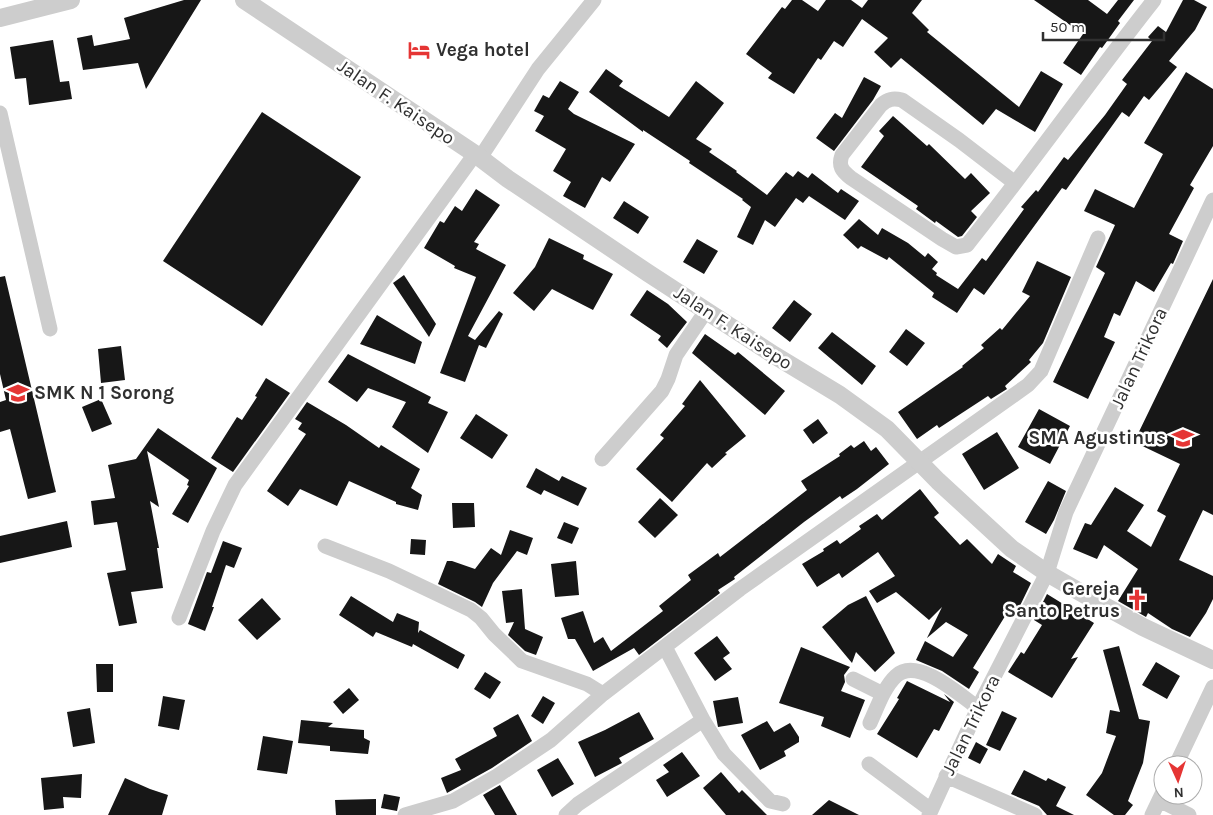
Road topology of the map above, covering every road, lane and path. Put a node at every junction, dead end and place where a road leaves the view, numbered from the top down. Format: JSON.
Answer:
{"nodes":[{"id":1,"x":71,"y":0,"type":"edge"},
{"id":2,"x":244,"y":0,"type":"edge"},
{"id":3,"x":594,"y":0,"type":"edge"},
{"id":4,"x":1154,"y":0,"type":"edge"},
{"id":5,"x":0,"y":18,"type":"edge"},
{"id":6,"x":0,"y":113,"type":"edge"},
{"id":7,"x":478,"y":156,"type":"junction"},
{"id":8,"x":1015,"y":184,"type":"junction"},
{"id":9,"x":1213,"y":200,"type":"edge"},
{"id":10,"x":1098,"y":238,"type":"dead end"},
{"id":11,"x":706,"y":311,"type":"junction"},
{"id":12,"x":50,"y":329,"type":"dead end"},
{"id":13,"x":602,"y":459,"type":"dead end"},
{"id":14,"x":920,"y":462,"type":"junction"},
{"id":15,"x":325,"y":546,"type":"dead end"},
{"id":16,"x":1047,"y":573,"type":"junction"},
{"id":17,"x":179,"y":618,"type":"dead end"},
{"id":18,"x":665,"y":647,"type":"junction"},
{"id":19,"x":1213,"y":660,"type":"edge"},
{"id":20,"x":853,"y":679,"type":"dead end"},
{"id":21,"x":1213,"y":687,"type":"edge"},
{"id":22,"x":603,"y":694,"type":"junction"},
{"id":23,"x":884,"y":694,"type":"junction"},
{"id":24,"x":978,"y":708,"type":"junction"},
{"id":25,"x":703,"y":720,"type":"junction"},
{"id":26,"x":870,"y":723,"type":"dead end"},
{"id":27,"x":1181,"y":755,"type":"edge"},
{"id":28,"x":870,"y":764,"type":"dead end"},
{"id":29,"x":946,"y":776,"type":"junction"},
{"id":30,"x":783,"y":804,"type":"dead end"},
{"id":31,"x":1174,"y":805,"type":"edge"},
{"id":32,"x":930,"y":812,"type":"edge"},
{"id":33,"x":405,"y":815,"type":"edge"},
{"id":34,"x":566,"y":815,"type":"edge"},
{"id":35,"x":1035,"y":815,"type":"edge"},
{"id":36,"x":1189,"y":815,"type":"edge"}],
"edges":[{"from":1,"to":5,"type":"street"},
{"from":2,"to":7,"type":"street","name":"Jalan F. Kaisepo"},
{"from":3,"to":7,"type":"street"},
{"from":4,"to":8,"type":"street"},
{"from":6,"to":12,"type":"street"},
{"from":7,"to":11,"type":"street","name":"Jalan F. Kaisepo"},
{"from":7,"to":17,"type":"street"},
{"from":8,"to":8,"type":"street"},
{"from":9,"to":16,"type":"street","name":"Jalan Trikora"},
{"from":10,"to":14,"type":"street"},
{"from":11,"to":13,"type":"street"},
{"from":11,"to":14,"type":"street","name":"Jalan F. Kaisepo"},
{"from":14,"to":16,"type":"street","name":"Jalan F. Kaisepo"},
{"from":14,"to":18,"type":"street"},
{"from":15,"to":22,"type":"street"},
{"from":16,"to":19,"type":"street","name":"Jalan F. Kaisepo"},
{"from":16,"to":24,"type":"street","name":"Jalan Trikora"},
{"from":18,"to":22,"type":"street"},
{"from":18,"to":25,"type":"street"},
{"from":20,"to":23,"type":"street"},
{"from":21,"to":27,"type":"street"},
{"from":22,"to":33,"type":"street"},
{"from":23,"to":24,"type":"street"},
{"from":23,"to":26,"type":"street"},
{"from":24,"to":29,"type":"street","name":"Jalan Trikora"},
{"from":25,"to":30,"type":"street"},
{"from":25,"to":34,"type":"street"},
{"from":28,"to":32,"type":"street"},
{"from":29,"to":32,"type":"street","name":"Jalan Trikora"},
{"from":29,"to":35,"type":"street"},
{"from":31,"to":36,"type":"street"}]}
